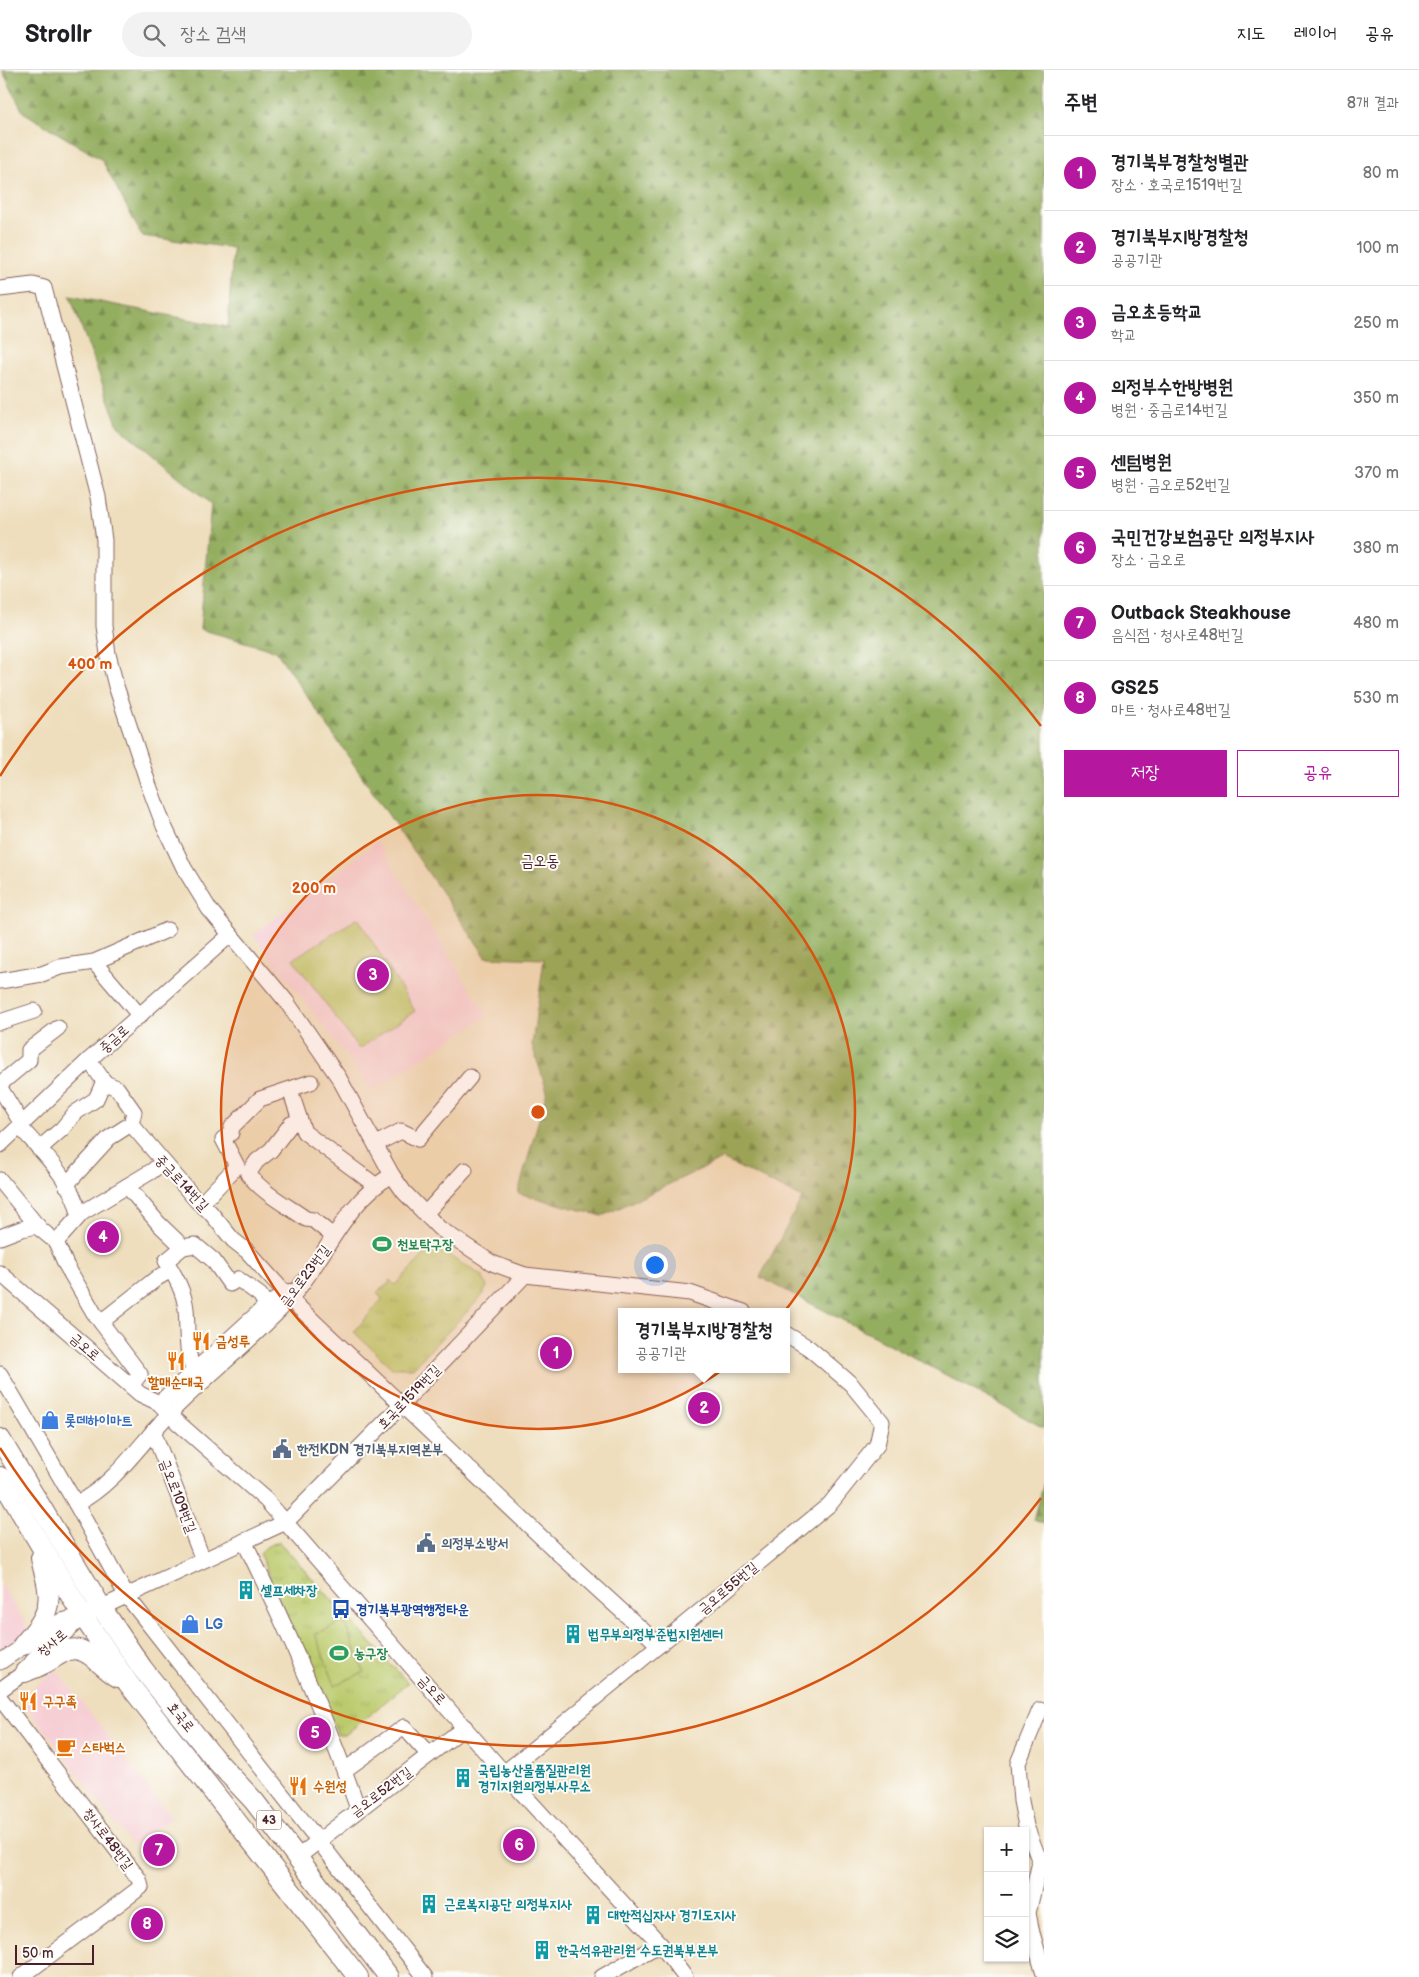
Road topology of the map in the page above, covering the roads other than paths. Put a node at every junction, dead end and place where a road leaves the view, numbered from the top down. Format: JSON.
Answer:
{"nodes":[{"id":1,"x":0,"y":289,"type":"edge"},
{"id":2,"x":167,"y":930,"type":"dead end"},
{"id":3,"x":230,"y":935,"type":"junction"},
{"id":4,"x":94,"y":962,"type":"junction"},
{"id":5,"x":0,"y":981,"type":"edge"},
{"id":6,"x":34,"y":1012,"type":"dead end"},
{"id":7,"x":140,"y":1016,"type":"junction"},
{"id":8,"x":0,"y":1022,"type":"edge"},
{"id":9,"x":58,"y":1028,"type":"dead end"},
{"id":10,"x":89,"y":1060,"type":"junction"},
{"id":11,"x":470,"y":1077,"type":"dead end"},
{"id":12,"x":104,"y":1081,"type":"junction"},
{"id":13,"x":311,"y":1082,"type":"dead end"},
{"id":14,"x":0,"y":1084,"type":"edge"},
{"id":15,"x":0,"y":1088,"type":"edge"},
{"id":16,"x":290,"y":1090,"type":"junction"},
{"id":17,"x":299,"y":1121,"type":"junction"},
{"id":18,"x":131,"y":1124,"type":"junction"},
{"id":19,"x":21,"y":1126,"type":"junction"},
{"id":20,"x":376,"y":1144,"type":"junction"},
{"id":21,"x":0,"y":1145,"type":"edge"},
{"id":22,"x":39,"y":1149,"type":"junction"},
{"id":23,"x":163,"y":1162,"type":"junction"},
{"id":24,"x":465,"y":1170,"type":"dead end"},
{"id":25,"x":392,"y":1175,"type":"junction"},
{"id":26,"x":0,"y":1180,"type":"edge"},
{"id":27,"x":66,"y":1185,"type":"junction"},
{"id":28,"x":127,"y":1186,"type":"junction"},
{"id":29,"x":375,"y":1186,"type":"junction"},
{"id":30,"x":201,"y":1204,"type":"junction"},
{"id":31,"x":79,"y":1214,"type":"dead end"},
{"id":32,"x":425,"y":1214,"type":"junction"},
{"id":33,"x":38,"y":1226,"type":"junction"},
{"id":34,"x":333,"y":1236,"type":"junction"},
{"id":35,"x":0,"y":1238,"type":"edge"},
{"id":36,"x":56,"y":1242,"type":"junction"},
{"id":37,"x":184,"y":1247,"type":"junction"},
{"id":38,"x":171,"y":1270,"type":"junction"},
{"id":39,"x":525,"y":1275,"type":"junction"},
{"id":40,"x":1,"y":1277,"type":"edge"},
{"id":41,"x":293,"y":1295,"type":"junction"},
{"id":42,"x":266,"y":1305,"type":"junction"},
{"id":43,"x":733,"y":1308,"type":"edge"},
{"id":44,"x":101,"y":1322,"type":"junction"},
{"id":45,"x":790,"y":1336,"type":"edge"},
{"id":46,"x":194,"y":1371,"type":"junction"},
{"id":47,"x":0,"y":1374,"type":"edge"},
{"id":48,"x":131,"y":1386,"type":"junction"},
{"id":49,"x":402,"y":1405,"type":"junction"},
{"id":50,"x":164,"y":1409,"type":"junction"},
{"id":51,"x":153,"y":1431,"type":"junction"},
{"id":52,"x":0,"y":1439,"type":"edge"},
{"id":53,"x":0,"y":1477,"type":"edge"},
{"id":54,"x":0,"y":1493,"type":"edge"},
{"id":55,"x":76,"y":1504,"type":"junction"},
{"id":56,"x":0,"y":1505,"type":"edge"},
{"id":57,"x":15,"y":1518,"type":"junction"},
{"id":58,"x":286,"y":1522,"type":"junction"},
{"id":59,"x":244,"y":1541,"type":"junction"},
{"id":60,"x":39,"y":1542,"type":"junction"},
{"id":61,"x":203,"y":1560,"type":"junction"},
{"id":62,"x":42,"y":1564,"type":"junction"},
{"id":63,"x":126,"y":1595,"type":"junction"},
{"id":64,"x":101,"y":1607,"type":"junction"},
{"id":65,"x":83,"y":1616,"type":"junction"},
{"id":66,"x":23,"y":1645,"type":"junction"},
{"id":67,"x":659,"y":1645,"type":"junction"},
{"id":68,"x":0,"y":1662,"type":"edge"},
{"id":69,"x":25,"y":1672,"type":"junction"},
{"id":70,"x":128,"y":1683,"type":"junction"},
{"id":71,"x":0,"y":1690,"type":"edge"},
{"id":72,"x":0,"y":1698,"type":"edge"},
{"id":73,"x":1040,"y":1710,"type":"dead end"},
{"id":74,"x":465,"y":1727,"type":"junction"},
{"id":75,"x":429,"y":1755,"type":"junction"},
{"id":76,"x":345,"y":1770,"type":"junction"},
{"id":77,"x":504,"y":1773,"type":"junction"},
{"id":78,"x":358,"y":1809,"type":"junction"},
{"id":79,"x":318,"y":1839,"type":"junction"},
{"id":80,"x":298,"y":1857,"type":"junction"},
{"id":81,"x":660,"y":1944,"type":"junction"},
{"id":82,"x":1044,"y":1974,"type":"edge"},
{"id":83,"x":680,"y":1975,"type":"edge"},
{"id":84,"x":22,"y":1977,"type":"edge"},
{"id":85,"x":358,"y":1977,"type":"edge"},
{"id":86,"x":389,"y":1977,"type":"edge"},
{"id":87,"x":425,"y":1977,"type":"edge"},
{"id":88,"x":602,"y":1977,"type":"edge"}],
"edges":[{"from":1,"to":3,"type":"street"},
{"from":2,"to":4,"type":"street"},
{"from":3,"to":7,"type":"street","name":"중금로"},
{"from":3,"to":20,"type":"street"},
{"from":4,"to":5,"type":"street"},
{"from":4,"to":7,"type":"street"},
{"from":6,"to":8,"type":"street"},
{"from":7,"to":10,"type":"street","name":"중금로"},
{"from":9,"to":14,"type":"street"},
{"from":10,"to":12,"type":"street","name":"중금로14번길"},
{"from":10,"to":19,"type":"street","name":"중금로"},
{"from":11,"to":20,"type":"street"},
{"from":12,"to":18,"type":"street","name":"중금로14번길"},
{"from":12,"to":22,"type":"street"},
{"from":13,"to":16,"type":"street"},
{"from":15,"to":19,"type":"street"},
{"from":16,"to":17,"type":"street"},
{"from":16,"to":30,"type":"street"},
{"from":17,"to":29,"type":"street"},
{"from":17,"to":34,"type":"street"},
{"from":18,"to":23,"type":"street","name":"중금로14번길"},
{"from":18,"to":27,"type":"street"},
{"from":19,"to":21,"type":"street","name":"중금로"},
{"from":19,"to":22,"type":"street"},
{"from":20,"to":25,"type":"street"},
{"from":22,"to":27,"type":"street"},
{"from":23,"to":28,"type":"street"},
{"from":23,"to":30,"type":"street","name":"중금로14번길"},
{"from":24,"to":32,"type":"street"},
{"from":25,"to":29,"type":"street","name":"금오로23번길"},
{"from":25,"to":32,"type":"street"},
{"from":26,"to":33,"type":"street"},
{"from":27,"to":31,"type":"street"},
{"from":28,"to":36,"type":"street"},
{"from":28,"to":37,"type":"street"},
{"from":29,"to":34,"type":"street","name":"금오로23번길"},
{"from":30,"to":41,"type":"street","name":"중금로14번길"},
{"from":32,"to":39,"type":"street"},
{"from":33,"to":35,"type":"street"},
{"from":33,"to":36,"type":"street"},
{"from":34,"to":41,"type":"street","name":"금오로23번길"},
{"from":36,"to":44,"type":"street"},
{"from":37,"to":38,"type":"street"},
{"from":37,"to":42,"type":"street"},
{"from":38,"to":44,"type":"street"},
{"from":38,"to":46,"type":"street"},
{"from":39,"to":43,"type":"street"},
{"from":39,"to":49,"type":"street","name":"호국로1519번길"},
{"from":40,"to":48,"type":"street","name":"금오로"},
{"from":41,"to":42,"type":"street"},
{"from":41,"to":49,"type":"street"},
{"from":41,"to":50,"type":"street","name":"금오로23번길"},
{"from":42,"to":46,"type":"street"},
{"from":44,"to":48,"type":"street"},
{"from":45,"to":67,"type":"street","name":"금오로55번길"},
{"from":46,"to":50,"type":"street"},
{"from":47,"to":55,"type":"street"},
{"from":48,"to":50,"type":"street","name":"금오로"},
{"from":49,"to":58,"type":"street","name":"호국로1519번길"},
{"from":49,"to":67,"type":"street"},
{"from":50,"to":51,"type":"street"},
{"from":50,"to":58,"type":"street","name":"금오로"},
{"from":51,"to":55,"type":"street"},
{"from":51,"to":61,"type":"street","name":"금오로109번길"},
{"from":52,"to":64,"type":"main road","name":"호국로","number":"43"},
{"from":53,"to":60,"type":"main road","name":"호국로","number":"43"},
{"from":54,"to":57,"type":"main road"},
{"from":55,"to":63,"type":"street"},
{"from":56,"to":57,"type":"main road"},
{"from":57,"to":62,"type":"main road"},
{"from":58,"to":59,"type":"street","name":"호국로1519번길"},
{"from":58,"to":74,"type":"street","name":"금오로"},
{"from":59,"to":61,"type":"street","name":"호국로1519번길"},
{"from":59,"to":76,"type":"street"},
{"from":60,"to":62,"type":"main road"},
{"from":60,"to":65,"type":"main road","name":"호국로","number":"43"},
{"from":61,"to":63,"type":"street","name":"호국로1519번길"},
{"from":62,"to":66,"type":"main road"},
{"from":63,"to":64,"type":"street","name":"호국로1519번길"},
{"from":63,"to":79,"type":"street"},
{"from":64,"to":65,"type":"street","name":"청사로"},
{"from":64,"to":80,"type":"main road","name":"호국로","number":"43"},
{"from":65,"to":66,"type":"street","name":"청사로"},
{"from":65,"to":69,"type":"street","name":"청사로"},
{"from":65,"to":70,"type":"main road","name":"호국로","number":"43"},
{"from":66,"to":68,"type":"street","name":"청사로"},
{"from":67,"to":77,"type":"street","name":"금오로55번길"},
{"from":69,"to":70,"type":"main road","name":"호국로"},
{"from":69,"to":71,"type":"street","name":"청사로"},
{"from":70,"to":85,"type":"main road","name":"호국로","number":"43"},
{"from":72,"to":84,"type":"street","name":"청사로48번길"},
{"from":73,"to":82,"type":"street"},
{"from":74,"to":75,"type":"street","name":"금오로52번길"},
{"from":74,"to":77,"type":"street","name":"금오로"},
{"from":75,"to":76,"type":"street"},
{"from":75,"to":78,"type":"street","name":"금오로52번길"},
{"from":76,"to":78,"type":"street"},
{"from":77,"to":81,"type":"street","name":"금오로"},
{"from":78,"to":79,"type":"street","name":"금오로52번길"},
{"from":79,"to":80,"type":"street","name":"금오로52번길"},
{"from":79,"to":87,"type":"street"},
{"from":80,"to":86,"type":"main road","name":"호국로","number":"43"},
{"from":81,"to":83,"type":"street","name":"금오로"},
{"from":81,"to":88,"type":"street"}]}
